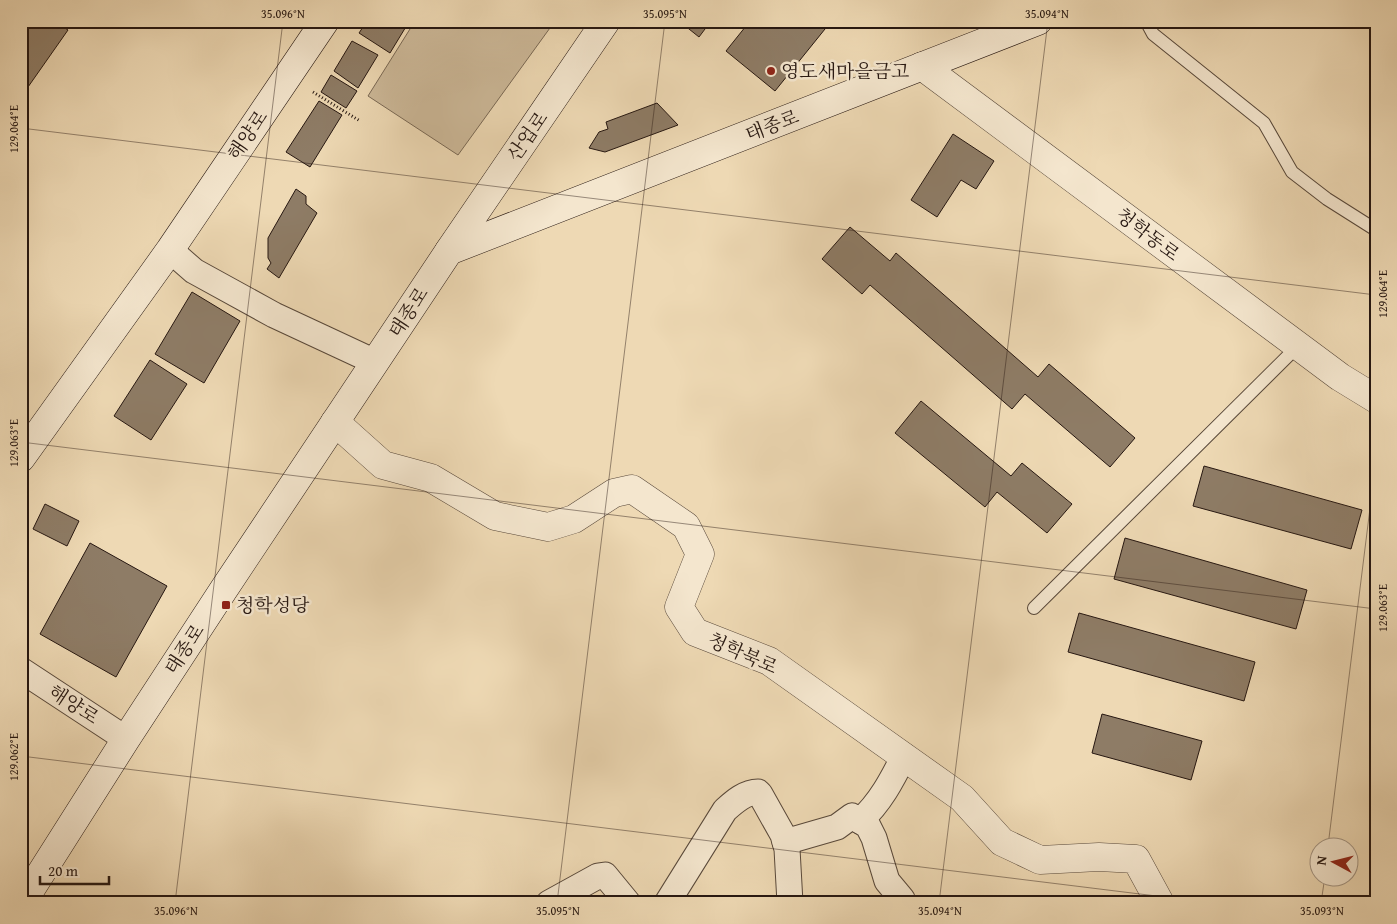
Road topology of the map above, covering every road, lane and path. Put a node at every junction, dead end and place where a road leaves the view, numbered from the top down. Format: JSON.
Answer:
{"nodes":[{"id":1,"x":324,"y":21,"type":"edge"},
{"id":2,"x":606,"y":21,"type":"edge"},
{"id":3,"x":1038,"y":21,"type":"edge"},
{"id":4,"x":1146,"y":21,"type":"edge"},
{"id":5,"x":922,"y":66,"type":"junction"},
{"id":6,"x":313,"y":92,"type":"dead end"},
{"id":7,"x":360,"y":121,"type":"dead end"},
{"id":8,"x":1376,"y":230,"type":"edge"},
{"id":9,"x":170,"y":250,"type":"junction"},
{"id":10,"x":448,"y":251,"type":"junction"},
{"id":11,"x":1298,"y":346,"type":"junction"},
{"id":12,"x":375,"y":362,"type":"junction"},
{"id":13,"x":1376,"y":399,"type":"edge"},
{"id":14,"x":336,"y":422,"type":"junction"},
{"id":15,"x":21,"y":458,"type":"edge"},
{"id":16,"x":1034,"y":608,"type":"dead end"},
{"id":17,"x":21,"y":670,"type":"edge"},
{"id":18,"x":126,"y":739,"type":"junction"},
{"id":19,"x":904,"y":756,"type":"junction"},
{"id":20,"x":860,"y":822,"type":"junction"},
{"id":21,"x":785,"y":842,"type":"junction"},
{"id":22,"x":22,"y":903,"type":"edge"},
{"id":23,"x":549,"y":903,"type":"edge"},
{"id":24,"x":628,"y":903,"type":"edge"},
{"id":25,"x":667,"y":903,"type":"edge"},
{"id":26,"x":790,"y":903,"type":"edge"},
{"id":27,"x":901,"y":903,"type":"edge"},
{"id":28,"x":1160,"y":903,"type":"edge"}],
"edges":[{"from":1,"to":9,"type":"main road","name":"해양로"},
{"from":2,"to":10,"type":"main road","name":"산업로"},
{"from":3,"to":5,"type":"main road","name":"태종로"},
{"from":4,"to":8,"type":"lane"},
{"from":5,"to":10,"type":"main road","name":"태종로"},
{"from":5,"to":11,"type":"main road","name":"청학동로"},
{"from":6,"to":7,"type":"path"},
{"from":9,"to":12,"type":"street"},
{"from":9,"to":15,"type":"main road","name":"해양로"},
{"from":10,"to":12,"type":"main road","name":"태종로"},
{"from":11,"to":13,"type":"main road","name":"청학동로"},
{"from":11,"to":16,"type":"lane"},
{"from":12,"to":14,"type":"main road","name":"태종로"},
{"from":14,"to":18,"type":"main road","name":"태종로"},
{"from":14,"to":19,"type":"main road","name":"청학북로"},
{"from":17,"to":18,"type":"street","name":"해양로"},
{"from":18,"to":22,"type":"main road","name":"태종로"},
{"from":19,"to":20,"type":"street"},
{"from":19,"to":28,"type":"main road","name":"청학북로"},
{"from":20,"to":21,"type":"street"},
{"from":20,"to":27,"type":"street"},
{"from":21,"to":25,"type":"street"},
{"from":21,"to":26,"type":"street"},
{"from":23,"to":24,"type":"street"}]}
